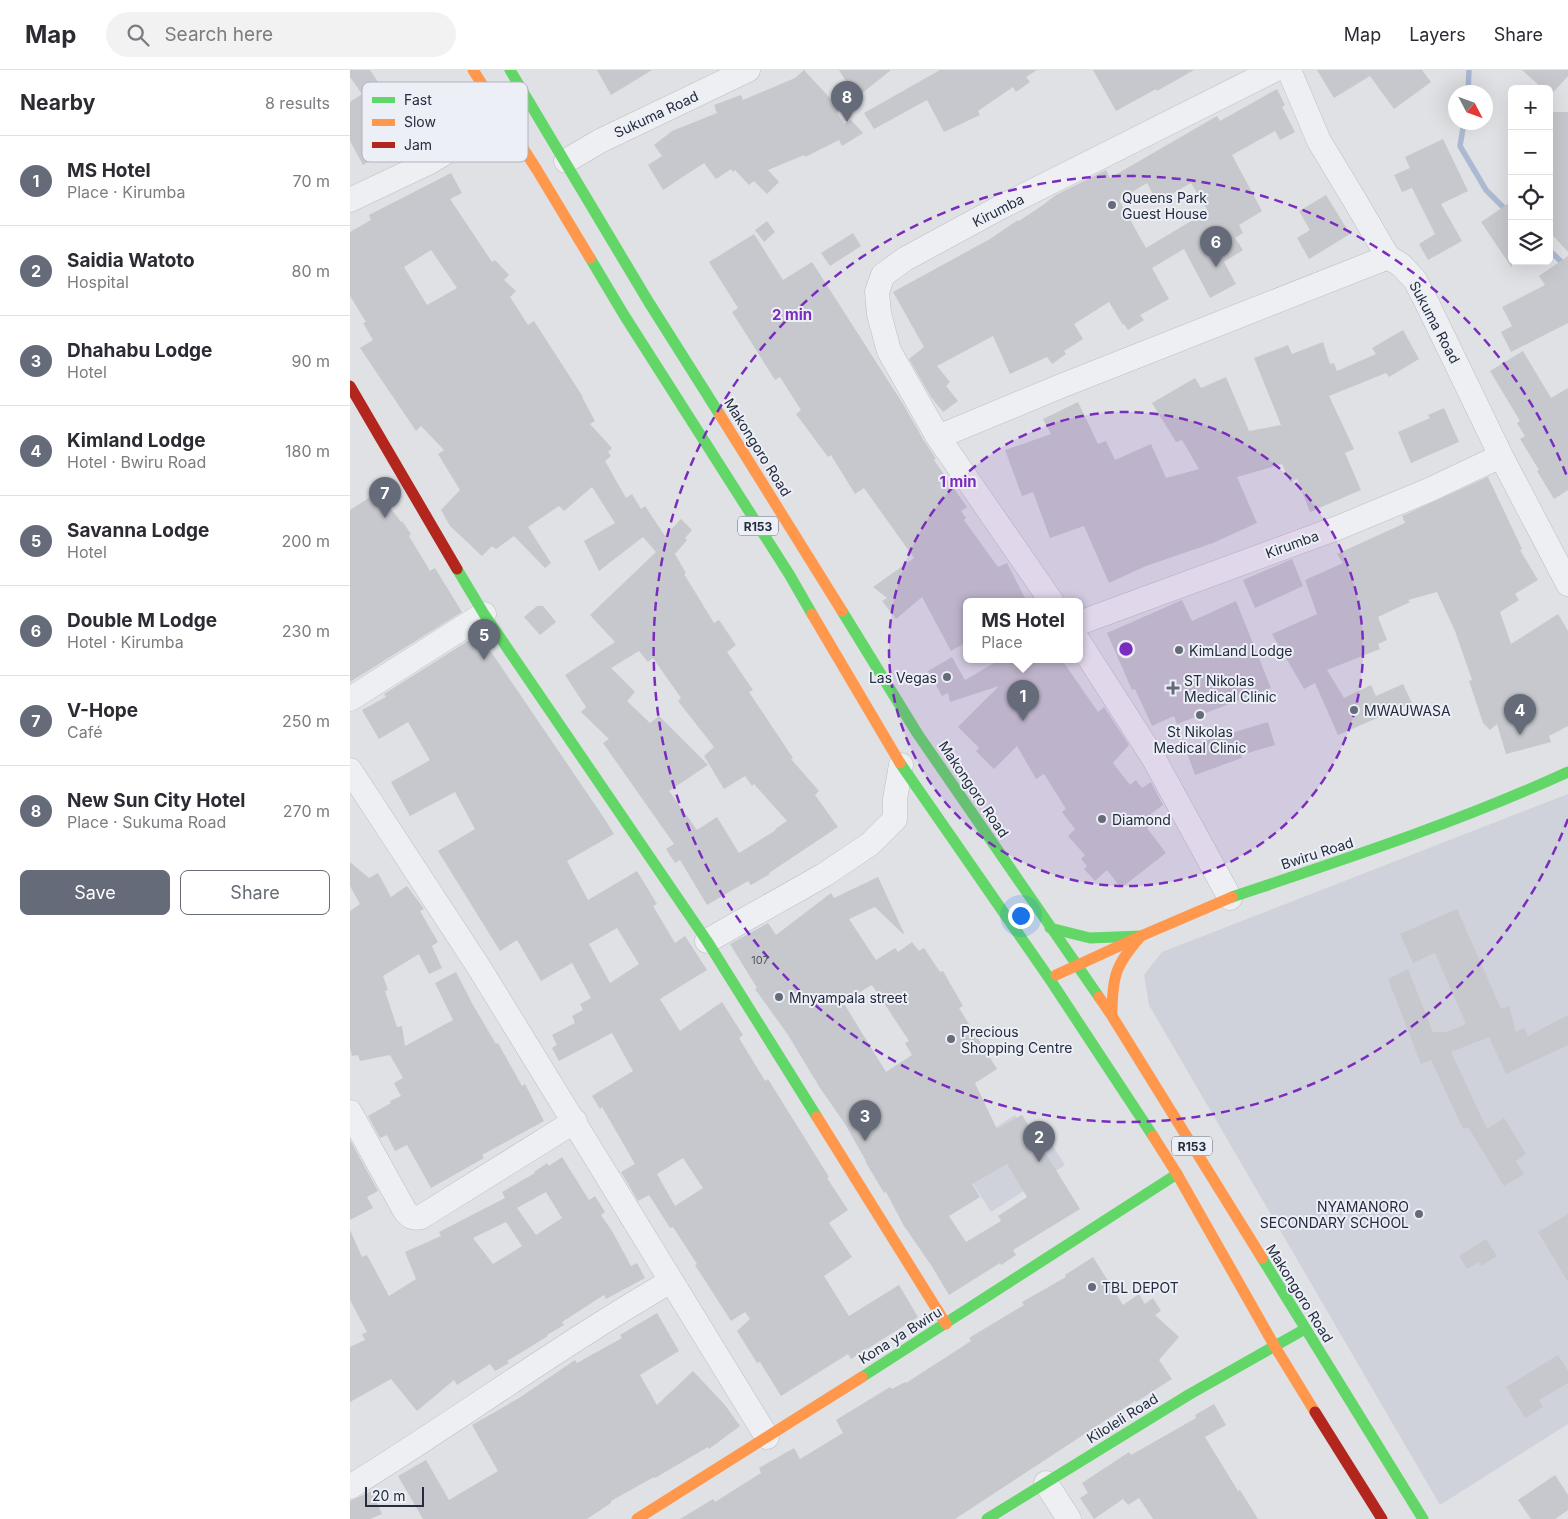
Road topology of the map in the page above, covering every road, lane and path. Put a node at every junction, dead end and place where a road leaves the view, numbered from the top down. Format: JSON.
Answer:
{"nodes":[{"id":1,"x":473,"y":70,"type":"edge"},
{"id":2,"x":510,"y":70,"type":"edge"},
{"id":3,"x":748,"y":70,"type":"edge"},
{"id":4,"x":1274,"y":70,"type":"edge"},
{"id":5,"x":1289,"y":70,"type":"edge"},
{"id":6,"x":480,"y":82,"type":"edge"},
{"id":7,"x":517,"y":82,"type":"edge"},
{"id":8,"x":528,"y":99,"type":"edge"},
{"id":9,"x":528,"y":155,"type":"edge"},
{"id":10,"x":566,"y":161,"type":"junction"},
{"id":11,"x":430,"y":162,"type":"edge"},
{"id":12,"x":350,"y":200,"type":"edge"},
{"id":13,"x":1388,"y":257,"type":"junction"},
{"id":14,"x":350,"y":386,"type":"edge"},
{"id":15,"x":938,"y":437,"type":"junction"},
{"id":16,"x":1501,"y":456,"type":"junction"},
{"id":17,"x":1568,"y":584,"type":"edge"},
{"id":18,"x":1049,"y":598,"type":"edge"},
{"id":19,"x":484,"y":614,"type":"junction"},
{"id":20,"x":1083,"y":622,"type":"edge"},
{"id":21,"x":1083,"y":648,"type":"edge"},
{"id":22,"x":350,"y":699,"type":"edge"},
{"id":23,"x":901,"y":766,"type":"junction"},
{"id":24,"x":350,"y":770,"type":"edge"},
{"id":25,"x":1568,"y":772,"type":"edge"},
{"id":26,"x":1230,"y":898,"type":"junction"},
{"id":27,"x":1050,"y":928,"type":"junction"},
{"id":28,"x":1141,"y":936,"type":"junction"},
{"id":29,"x":708,"y":941,"type":"junction"},
{"id":30,"x":1076,"y":965,"type":"junction"},
{"id":31,"x":1049,"y":978,"type":"junction"},
{"id":32,"x":1112,"y":1016,"type":"junction"},
{"id":33,"x":350,"y":1112,"type":"edge"},
{"id":34,"x":575,"y":1121,"type":"junction"},
{"id":35,"x":1177,"y":1174,"type":"junction"},
{"id":36,"x":671,"y":1281,"type":"junction"},
{"id":37,"x":946,"y":1324,"type":"junction"},
{"id":38,"x":1305,"y":1329,"type":"junction"},
{"id":39,"x":1274,"y":1345,"type":"junction"},
{"id":40,"x":767,"y":1437,"type":"junction"},
{"id":41,"x":1046,"y":1483,"type":"junction"},
{"id":42,"x":350,"y":1487,"type":"edge"},
{"id":43,"x":637,"y":1519,"type":"edge"},
{"id":44,"x":987,"y":1519,"type":"edge"},
{"id":45,"x":1069,"y":1519,"type":"edge"},
{"id":46,"x":1382,"y":1519,"type":"edge"},
{"id":47,"x":1423,"y":1519,"type":"edge"}],
"edges":[{"from":1,"to":6,"type":"main road","number":"R153"},
{"from":2,"to":7,"type":"main road","name":"Makongoro Road","number":"R153"},
{"from":3,"to":10,"type":"street","name":"Sukuma Road"},
{"from":4,"to":15,"type":"street","name":"Kirumba"},
{"from":5,"to":13,"type":"street","name":"Sukuma Road"},
{"from":8,"to":10,"type":"main road","name":"Makongoro Road","number":"R153"},
{"from":9,"to":23,"type":"main road","number":"R153"},
{"from":10,"to":27,"type":"main road","name":"Makongoro Road","number":"R153"},
{"from":11,"to":12,"type":"street"},
{"from":13,"to":15,"type":"street"},
{"from":13,"to":16,"type":"street","name":"Sukuma Road"},
{"from":14,"to":19,"type":"main road"},
{"from":15,"to":18,"type":"street","name":"Kirumba"},
{"from":16,"to":17,"type":"street","name":"Sukuma Road"},
{"from":16,"to":20,"type":"street","name":"Kirumba"},
{"from":19,"to":22,"type":"street"},
{"from":19,"to":29,"type":"main road"},
{"from":21,"to":26,"type":"street"},
{"from":23,"to":29,"type":"street"},
{"from":23,"to":31,"type":"main road","number":"R153"},
{"from":24,"to":34,"type":"street"},
{"from":25,"to":26,"type":"main road","name":"Bwiru Road"},
{"from":26,"to":28,"type":"main road","name":"Bwiru Road"},
{"from":27,"to":28,"type":"main road"},
{"from":27,"to":30,"type":"main road","name":"Makongoro Road","number":"R153"},
{"from":28,"to":30,"type":"main road","name":"Bwiru Road"},
{"from":28,"to":32,"type":"main road"},
{"from":29,"to":37,"type":"main road"},
{"from":30,"to":31,"type":"main road","name":"Bwiru Road"},
{"from":30,"to":32,"type":"main road","name":"Makongoro Road","number":"R153"},
{"from":31,"to":35,"type":"main road","number":"R153"},
{"from":32,"to":38,"type":"main road","name":"Makongoro Road","number":"R153"},
{"from":33,"to":34,"type":"street"},
{"from":34,"to":36,"type":"street"},
{"from":35,"to":37,"type":"main road","name":"Kona ya Bwiru"},
{"from":35,"to":39,"type":"main road","number":"R153"},
{"from":36,"to":40,"type":"street"},
{"from":36,"to":42,"type":"street"},
{"from":37,"to":40,"type":"main road","name":"Kona ya Bwiru"},
{"from":38,"to":39,"type":"main road","name":"Kiloleli Road"},
{"from":38,"to":47,"type":"main road","name":"Makongoro Road","number":"R153"},
{"from":39,"to":41,"type":"main road","name":"Kiloleli Road"},
{"from":39,"to":46,"type":"main road","number":"R153"},
{"from":40,"to":43,"type":"main road","name":"Kona ya Bwiru"},
{"from":41,"to":44,"type":"main road","name":"Kiloleli Road"},
{"from":41,"to":45,"type":"street"}]}
